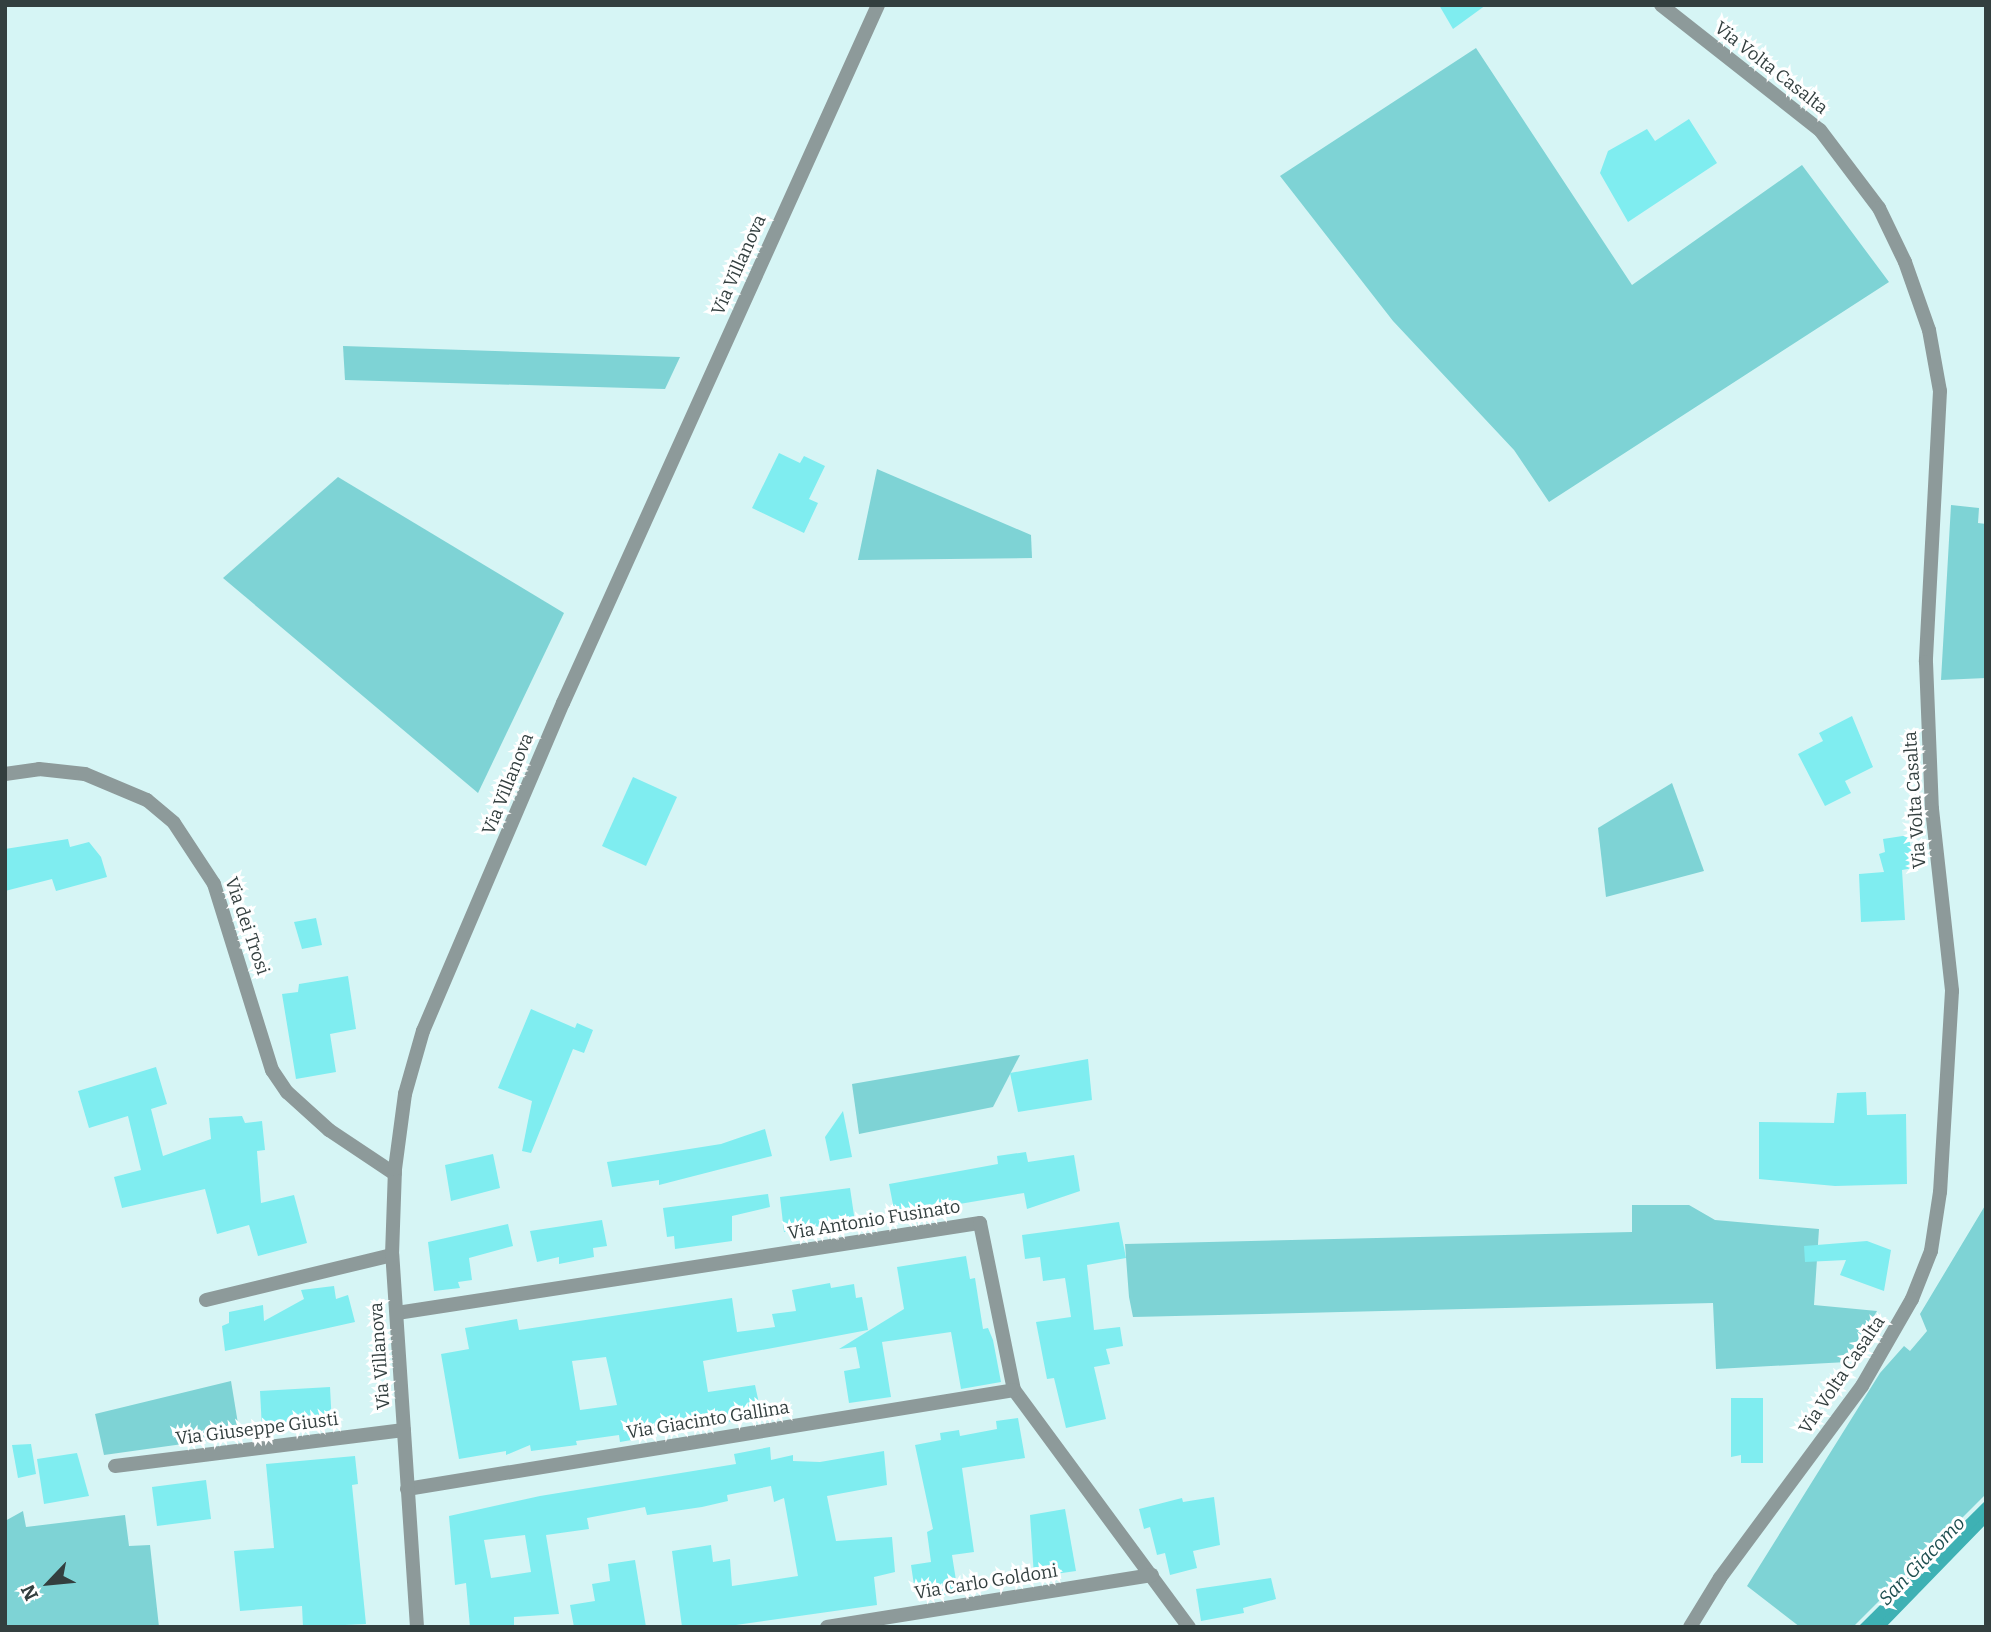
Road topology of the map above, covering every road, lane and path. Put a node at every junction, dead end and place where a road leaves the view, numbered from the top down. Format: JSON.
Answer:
{"nodes":[{"id":1,"x":877,"y":5,"type":"edge"},
{"id":2,"x":1661,"y":5,"type":"edge"},
{"id":3,"x":5,"y":774,"type":"edge"},
{"id":4,"x":395,"y":1174,"type":"junction"},
{"id":5,"x":392,"y":1255,"type":"junction"},
{"id":6,"x":206,"y":1300,"type":"dead end"},
{"id":7,"x":397,"y":1313,"type":"junction"},
{"id":8,"x":1014,"y":1390,"type":"junction"},
{"id":9,"x":404,"y":1430,"type":"junction"},
{"id":10,"x":115,"y":1466,"type":"dead end"},
{"id":11,"x":407,"y":1489,"type":"junction"},
{"id":12,"x":1152,"y":1575,"type":"junction"},
{"id":13,"x":417,"y":1627,"type":"edge"},
{"id":14,"x":827,"y":1627,"type":"edge"},
{"id":15,"x":1189,"y":1627,"type":"edge"},
{"id":16,"x":1690,"y":1627,"type":"edge"}],
"edges":[{"from":1,"to":4,"type":"street","name":"Via Villanova"},
{"from":2,"to":16,"type":"street","name":"Via Volta Casalta"},
{"from":3,"to":4,"type":"street","name":"Via dei Trosi"},
{"from":4,"to":5,"type":"street","name":"Via Villanova"},
{"from":5,"to":6,"type":"street"},
{"from":5,"to":7,"type":"street","name":"Via Villanova"},
{"from":7,"to":8,"type":"street","name":"Via Antonio Fusinato"},
{"from":7,"to":9,"type":"street","name":"Via Villanova"},
{"from":8,"to":11,"type":"street","name":"Via Giacinto Gallina"},
{"from":8,"to":12,"type":"street","name":"Via Antonio Fusinato"},
{"from":9,"to":10,"type":"street","name":"Via Giuseppe Giusti"},
{"from":9,"to":11,"type":"street","name":"Via Villanova"},
{"from":11,"to":13,"type":"street","name":"Via Villanova"},
{"from":12,"to":14,"type":"street","name":"Via Carlo Goldoni"},
{"from":12,"to":15,"type":"street","name":"Via Antonio Fusinato"}]}
